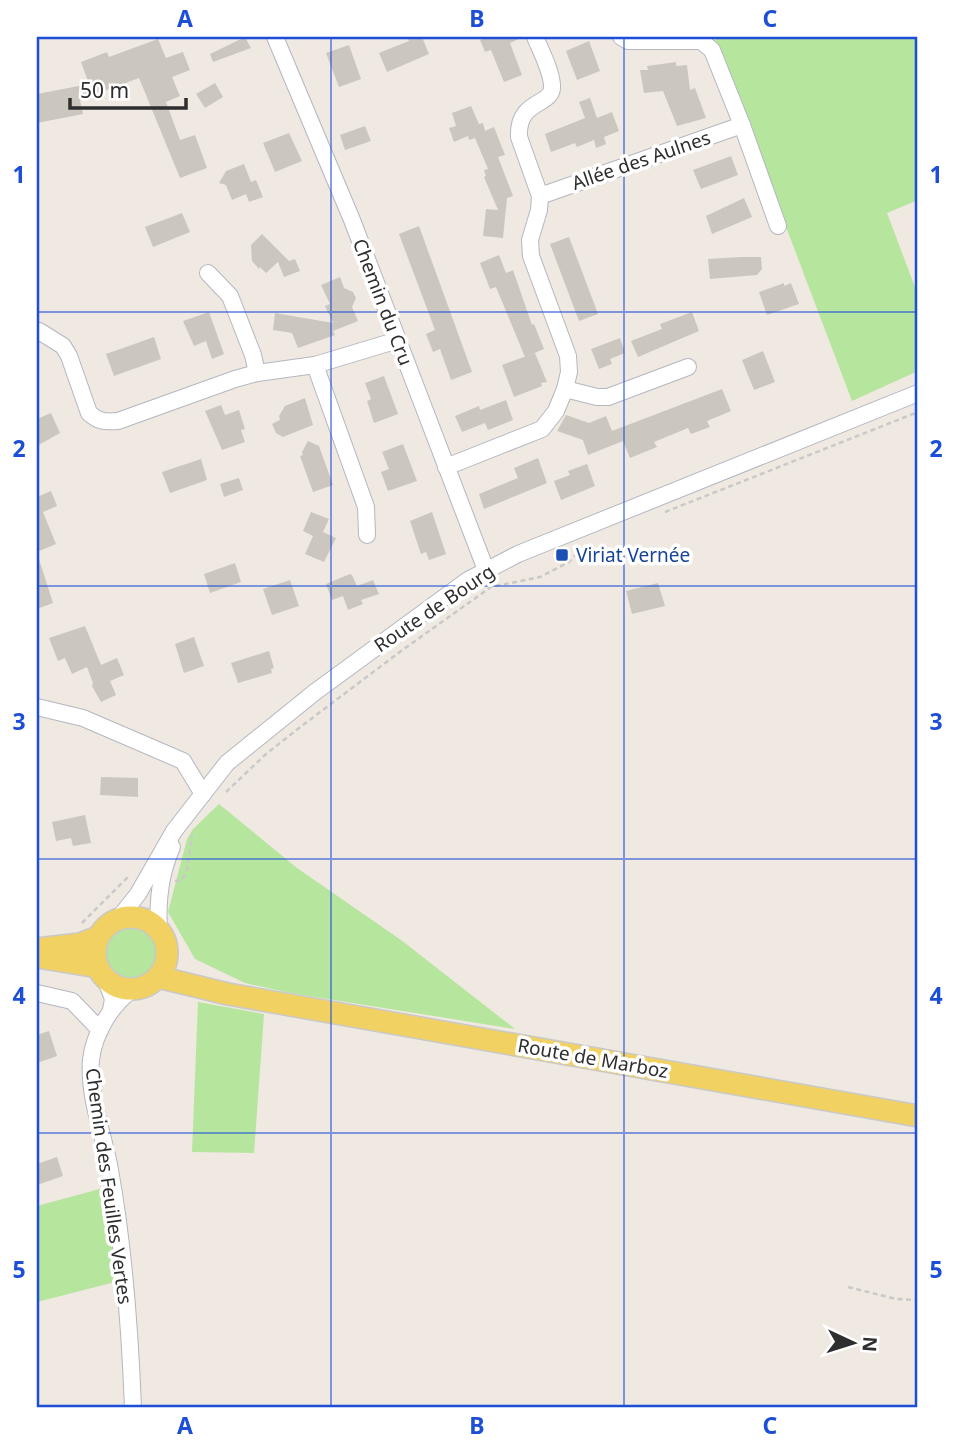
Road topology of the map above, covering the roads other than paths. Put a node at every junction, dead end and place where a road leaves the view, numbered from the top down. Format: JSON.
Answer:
{"nodes":[{"id":1,"x":275,"y":37,"type":"edge"},
{"id":2,"x":535,"y":37,"type":"edge"},
{"id":3,"x":621,"y":37,"type":"edge"},
{"id":4,"x":741,"y":125,"type":"junction"},
{"id":5,"x":540,"y":196,"type":"junction"},
{"id":6,"x":778,"y":226,"type":"dead end"},
{"id":7,"x":208,"y":273,"type":"dead end"},
{"id":8,"x":39,"y":331,"type":"dead end"},
{"id":9,"x":398,"y":341,"type":"junction"},
{"id":10,"x":316,"y":365,"type":"junction"},
{"id":11,"x":688,"y":367,"type":"dead end"},
{"id":12,"x":257,"y":373,"type":"junction"},
{"id":13,"x":565,"y":389,"type":"junction"},
{"id":14,"x":918,"y":393,"type":"edge"},
{"id":15,"x":446,"y":467,"type":"junction"},
{"id":16,"x":367,"y":535,"type":"dead end"},
{"id":17,"x":486,"y":570,"type":"junction"},
{"id":18,"x":37,"y":707,"type":"edge"},
{"id":19,"x":203,"y":794,"type":"junction"},
{"id":20,"x":189,"y":811,"type":"junction"},
{"id":21,"x":119,"y":918,"type":"junction"},
{"id":22,"x":159,"y":930,"type":"junction"},
{"id":23,"x":98,"y":937,"type":"junction"},
{"id":24,"x":37,"y":949,"type":"edge"},
{"id":25,"x":167,"y":955,"type":"junction"},
{"id":26,"x":37,"y":957,"type":"edge"},
{"id":27,"x":101,"y":973,"type":"junction"},
{"id":28,"x":158,"y":977,"type":"junction"},
{"id":29,"x":133,"y":989,"type":"junction"},
{"id":30,"x":37,"y":993,"type":"edge"},
{"id":31,"x":267,"y":1001,"type":"junction"},
{"id":32,"x":111,"y":1010,"type":"junction"},
{"id":33,"x":100,"y":1030,"type":"junction"},
{"id":34,"x":918,"y":1116,"type":"edge"},
{"id":35,"x":133,"y":1408,"type":"edge"}],
"edges":[{"from":1,"to":9,"type":"street","name":"Chemin du Cru"},
{"from":2,"to":5,"type":"street"},
{"from":3,"to":4,"type":"street"},
{"from":4,"to":5,"type":"street","name":"Allée des Aulnes"},
{"from":4,"to":6,"type":"street"},
{"from":5,"to":13,"type":"street"},
{"from":7,"to":12,"type":"street"},
{"from":8,"to":12,"type":"street"},
{"from":9,"to":10,"type":"street"},
{"from":9,"to":15,"type":"street","name":"Chemin du Cru"},
{"from":10,"to":12,"type":"street"},
{"from":10,"to":16,"type":"street"},
{"from":11,"to":13,"type":"street"},
{"from":13,"to":15,"type":"street"},
{"from":14,"to":17,"type":"street","name":"Route de Bourg"},
{"from":15,"to":17,"type":"street","name":"Chemin du Cru"},
{"from":17,"to":19,"type":"street","name":"Route de Bourg"},
{"from":18,"to":19,"type":"street"},
{"from":19,"to":20,"type":"street","name":"Route de Bourg"},
{"from":20,"to":21,"type":"street","name":"Route de Bourg"},
{"from":20,"to":22,"type":"street","name":"Route de Bourg"},
{"from":21,"to":22,"type":"main road"},
{"from":21,"to":23,"type":"main road"},
{"from":22,"to":25,"type":"main road"},
{"from":23,"to":24,"type":"main road"},
{"from":23,"to":27,"type":"main road"},
{"from":25,"to":28,"type":"main road"},
{"from":25,"to":31,"type":"main road","name":"Route de Marboz"},
{"from":26,"to":27,"type":"main road"},
{"from":27,"to":29,"type":"main road"},
{"from":27,"to":32,"type":"street"},
{"from":28,"to":29,"type":"main road"},
{"from":28,"to":31,"type":"main road","name":"Route de Marboz"},
{"from":29,"to":32,"type":"street","name":"Chemin des Feuilles Vertes"},
{"from":30,"to":33,"type":"street"},
{"from":31,"to":34,"type":"main road","name":"Route de Marboz"},
{"from":32,"to":33,"type":"street","name":"Chemin des Feuilles Vertes"},
{"from":33,"to":35,"type":"street","name":"Chemin des Feuilles Vertes"}]}
